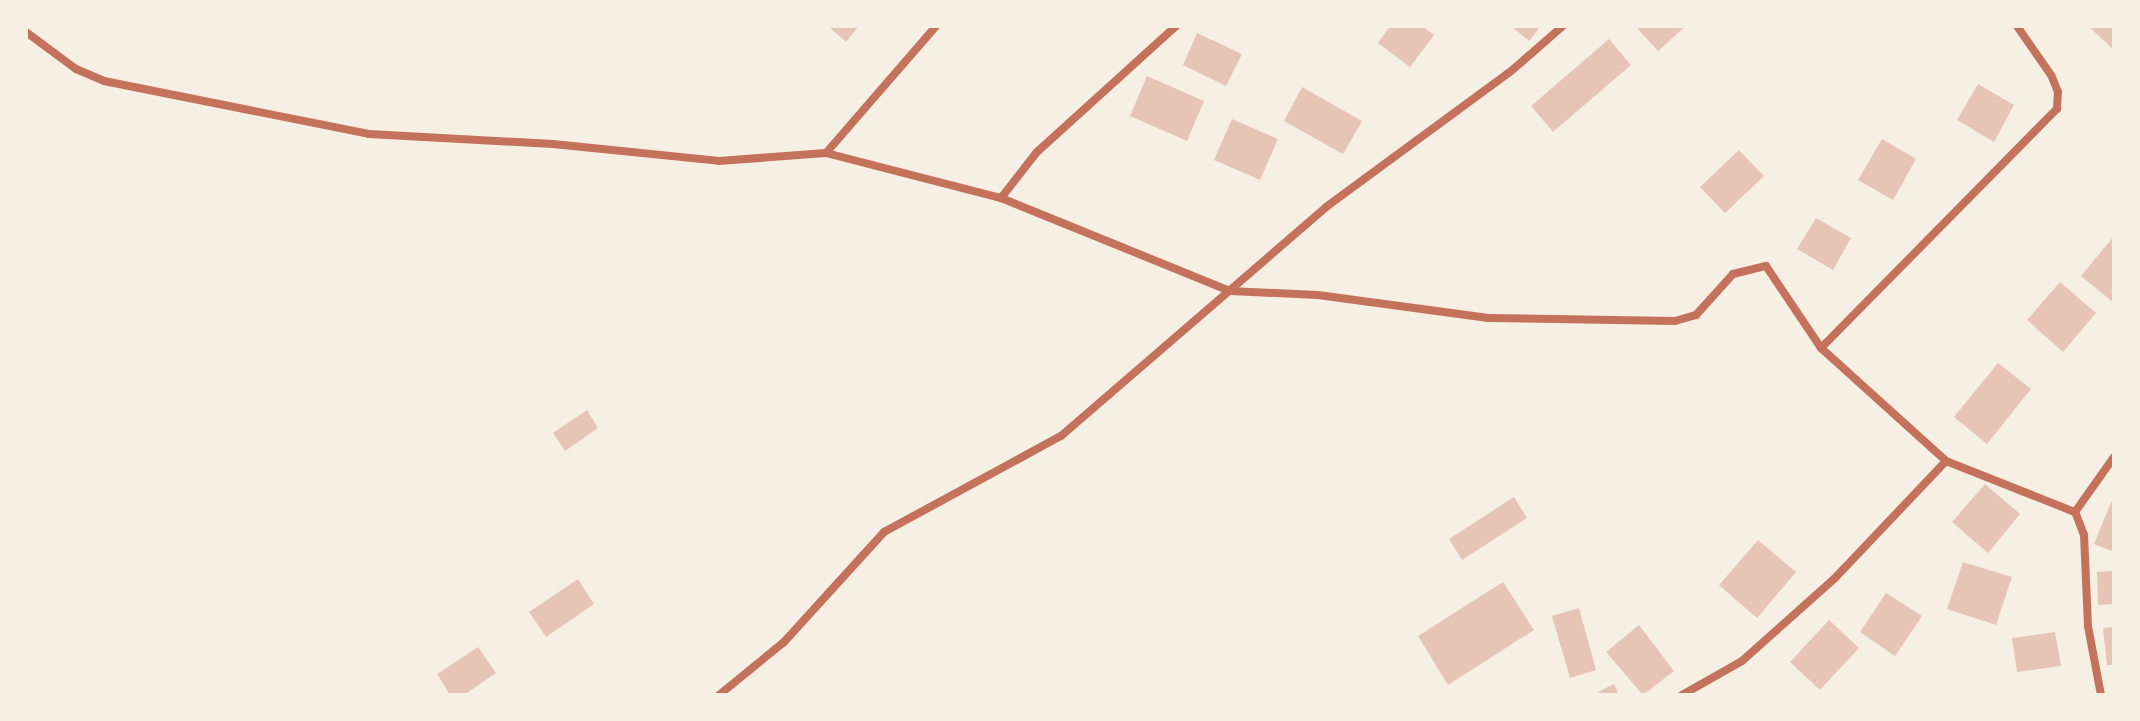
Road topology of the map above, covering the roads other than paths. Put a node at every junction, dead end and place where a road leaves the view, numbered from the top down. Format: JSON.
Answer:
{"nodes":[{"id":1,"x":936,"y":26,"type":"edge"},
{"id":2,"x":1176,"y":26,"type":"edge"},
{"id":3,"x":1563,"y":26,"type":"edge"},
{"id":4,"x":2017,"y":26,"type":"edge"},
{"id":5,"x":26,"y":32,"type":"edge"},
{"id":6,"x":826,"y":153,"type":"junction"},
{"id":7,"x":1001,"y":198,"type":"junction"},
{"id":8,"x":1230,"y":291,"type":"junction"},
{"id":9,"x":1821,"y":348,"type":"junction"},
{"id":10,"x":2114,"y":457,"type":"edge"},
{"id":11,"x":1946,"y":461,"type":"junction"},
{"id":12,"x":2075,"y":512,"type":"junction"},
{"id":13,"x":719,"y":695,"type":"edge"},
{"id":14,"x":1682,"y":695,"type":"edge"},
{"id":15,"x":2101,"y":695,"type":"edge"}],
"edges":[{"from":1,"to":6,"type":"street"},
{"from":2,"to":7,"type":"street"},
{"from":3,"to":8,"type":"street"},
{"from":4,"to":9,"type":"street"},
{"from":5,"to":6,"type":"street"},
{"from":6,"to":7,"type":"street"},
{"from":7,"to":8,"type":"street"},
{"from":8,"to":9,"type":"street"},
{"from":8,"to":13,"type":"street"},
{"from":9,"to":11,"type":"street"},
{"from":10,"to":12,"type":"street"},
{"from":11,"to":12,"type":"street"},
{"from":11,"to":14,"type":"street"},
{"from":12,"to":15,"type":"street"}]}
